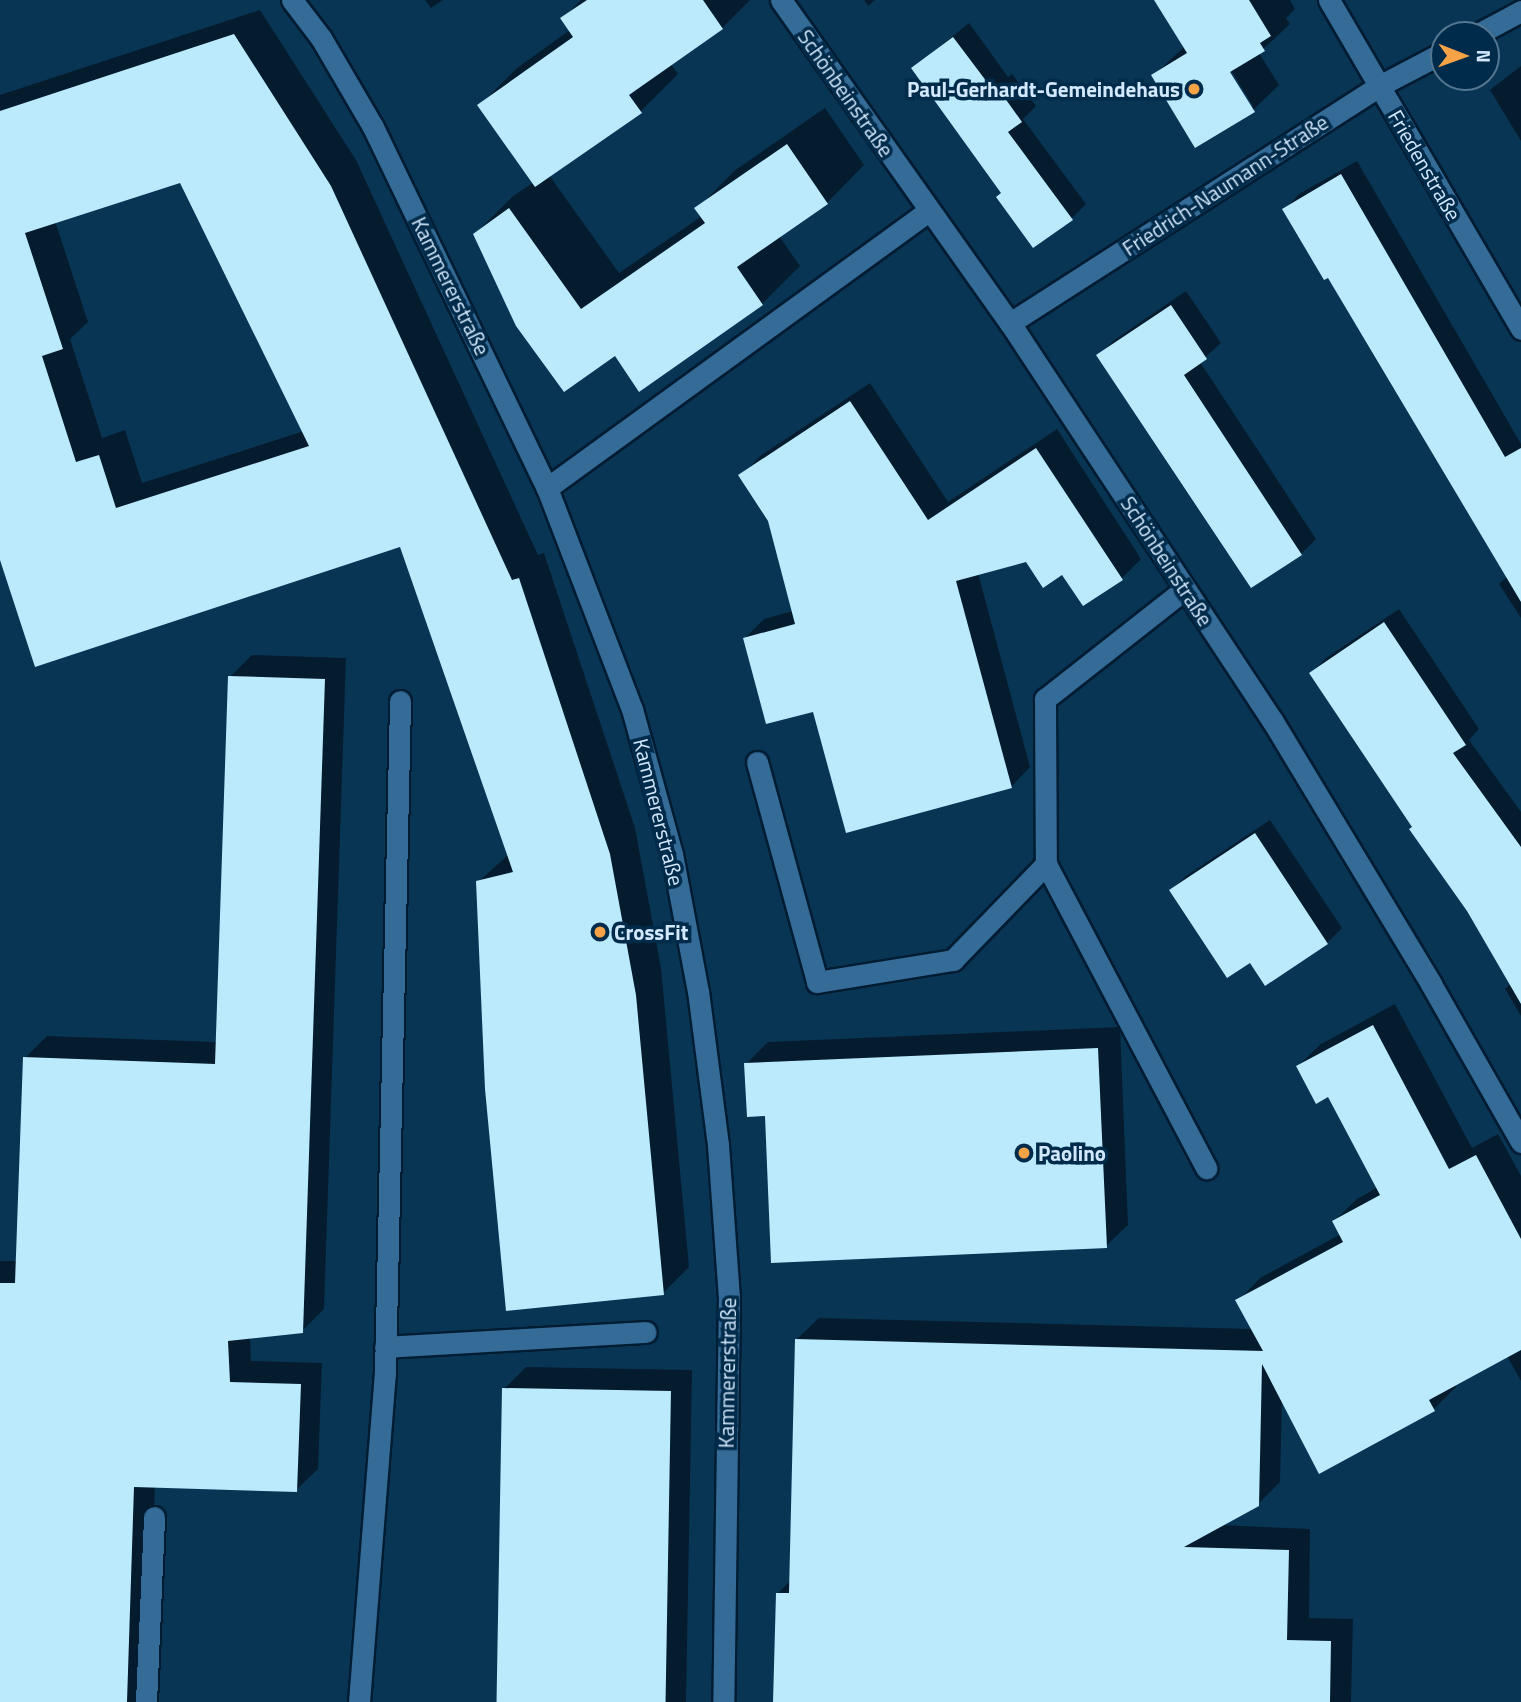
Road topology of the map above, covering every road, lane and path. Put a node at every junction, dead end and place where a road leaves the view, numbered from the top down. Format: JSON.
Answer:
{"nodes":[{"id":1,"x":292,"y":0,"type":"edge"},
{"id":2,"x":781,"y":0,"type":"edge"},
{"id":3,"x":1329,"y":0,"type":"edge"},
{"id":4,"x":1521,"y":11,"type":"edge"},
{"id":5,"x":1500,"y":22,"type":"edge"},
{"id":6,"x":1430,"y":59,"type":"edge"},
{"id":7,"x":1379,"y":86,"type":"junction"},
{"id":8,"x":929,"y":210,"type":"junction"},
{"id":9,"x":1010,"y":323,"type":"junction"},
{"id":10,"x":1521,"y":329,"type":"edge"},
{"id":11,"x":547,"y":488,"type":"junction"},
{"id":12,"x":1185,"y":589,"type":"junction"},
{"id":13,"x":400,"y":701,"type":"dead end"},
{"id":14,"x":757,"y":762,"type":"dead end"},
{"id":15,"x":1046,"y":864,"type":"junction"},
{"id":16,"x":1521,"y":1142,"type":"edge"},
{"id":17,"x":1206,"y":1168,"type":"dead end"},
{"id":18,"x":646,"y":1332,"type":"dead end"},
{"id":19,"x":385,"y":1347,"type":"junction"},
{"id":20,"x":154,"y":1517,"type":"dead end"},
{"id":21,"x":146,"y":1702,"type":"edge"},
{"id":22,"x":359,"y":1702,"type":"edge"},
{"id":23,"x":723,"y":1702,"type":"edge"}],
"edges":[{"from":1,"to":11,"type":"street","name":"Kammererstraße"},
{"from":2,"to":8,"type":"street","name":"Schönbeinstraße"},
{"from":3,"to":7,"type":"street","name":"Friedenstraße"},
{"from":4,"to":5,"type":"street"},
{"from":6,"to":7,"type":"street","name":"Friedrich-Naumann-Straße"},
{"from":7,"to":9,"type":"street","name":"Friedrich-Naumann-Straße"},
{"from":7,"to":10,"type":"street","name":"Friedenstraße"},
{"from":8,"to":9,"type":"street","name":"Schönbeinstraße"},
{"from":8,"to":11,"type":"street"},
{"from":9,"to":12,"type":"street","name":"Schönbeinstraße"},
{"from":11,"to":23,"type":"street","name":"Kammererstraße"},
{"from":12,"to":15,"type":"street"},
{"from":12,"to":16,"type":"street","name":"Schönbeinstraße"},
{"from":13,"to":19,"type":"street"},
{"from":14,"to":15,"type":"street"},
{"from":15,"to":17,"type":"street"},
{"from":18,"to":19,"type":"street"},
{"from":19,"to":22,"type":"street"},
{"from":20,"to":21,"type":"street"}]}
